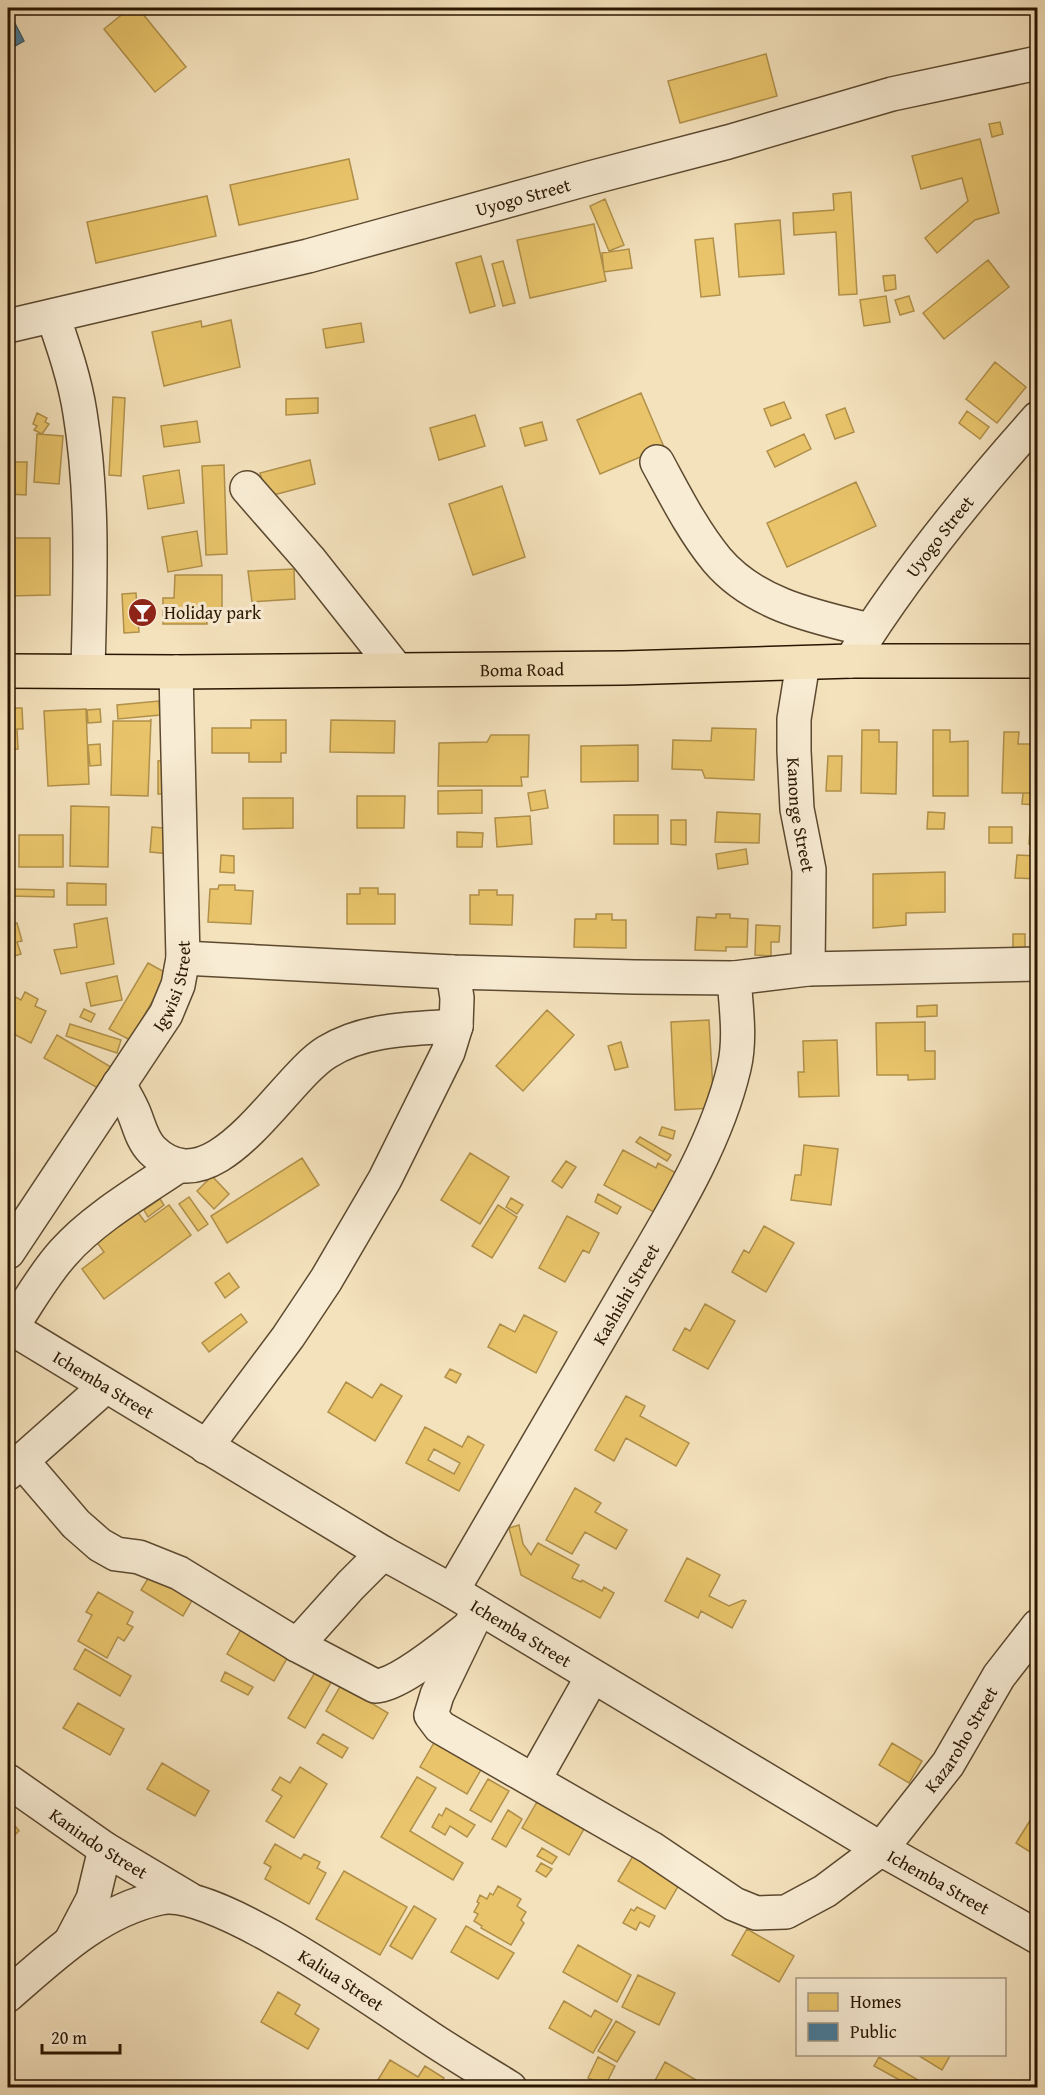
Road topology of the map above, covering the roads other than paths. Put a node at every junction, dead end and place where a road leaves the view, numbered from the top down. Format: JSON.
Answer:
{"nodes":[{"id":1,"x":1038,"y":63,"type":"edge"},
{"id":2,"x":53,"y":316,"type":"junction"},
{"id":3,"x":8,"y":326,"type":"edge"},
{"id":4,"x":1038,"y":417,"type":"edge"},
{"id":5,"x":657,"y":462,"type":"dead end"},
{"id":6,"x":247,"y":488,"type":"dead end"},
{"id":7,"x":870,"y":630,"type":"junction"},
{"id":8,"x":1038,"y":661,"type":"edge"},
{"id":9,"x":850,"y":662,"type":"junction"},
{"id":10,"x":803,"y":663,"type":"junction"},
{"id":11,"x":396,"y":669,"type":"junction"},
{"id":12,"x":8,"y":671,"type":"edge"},
{"id":13,"x":88,"y":671,"type":"junction"},
{"id":14,"x":176,"y":672,"type":"junction"},
{"id":15,"x":183,"y":958,"type":"junction"},
{"id":16,"x":1038,"y":964,"type":"edge"},
{"id":17,"x":808,"y":969,"type":"junction"},
{"id":18,"x":453,"y":972,"type":"junction"},
{"id":19,"x":734,"y":978,"type":"junction"},
{"id":20,"x":456,"y":1026,"type":"junction"},
{"id":21,"x":119,"y":1084,"type":"junction"},
{"id":22,"x":142,"y":1135,"type":"junction"},
{"id":23,"x":178,"y":1166,"type":"junction"},
{"id":24,"x":125,"y":1202,"type":"junction"},
{"id":25,"x":8,"y":1252,"type":"edge"},
{"id":26,"x":9,"y":1327,"type":"edge"},
{"id":27,"x":106,"y":1386,"type":"junction"},
{"id":28,"x":206,"y":1447,"type":"junction"},
{"id":29,"x":15,"y":1467,"type":"edge"},
{"id":30,"x":382,"y":1553,"type":"junction"},
{"id":31,"x":452,"y":1591,"type":"junction"},
{"id":32,"x":475,"y":1618,"type":"junction"},
{"id":33,"x":1038,"y":1626,"type":"edge"},
{"id":34,"x":297,"y":1645,"type":"junction"},
{"id":35,"x":592,"y":1677,"type":"junction"},
{"id":36,"x":534,"y":1780,"type":"junction"},
{"id":37,"x":8,"y":1781,"type":"edge"},
{"id":38,"x":105,"y":1849,"type":"junction"},
{"id":39,"x":881,"y":1849,"type":"junction"},
{"id":40,"x":177,"y":1899,"type":"junction"},
{"id":41,"x":1038,"y":1937,"type":"edge"},
{"id":42,"x":71,"y":1941,"type":"junction"},
{"id":43,"x":8,"y":1995,"type":"edge"},
{"id":44,"x":510,"y":2088,"type":"edge"}],
"edges":[{"from":1,"to":2,"type":"street","name":"Uyogo Street"},
{"from":2,"to":3,"type":"street","name":"Uyogo Street"},
{"from":2,"to":13,"type":"street"},
{"from":4,"to":7,"type":"street","name":"Uyogo Street"},
{"from":5,"to":7,"type":"street"},
{"from":6,"to":11,"type":"street"},
{"from":7,"to":9,"type":"street","name":"Uyogo Street"},
{"from":8,"to":9,"type":"main road","name":"Boma Road"},
{"from":9,"to":10,"type":"main road","name":"Boma Road"},
{"from":10,"to":11,"type":"main road","name":"Boma Road"},
{"from":10,"to":17,"type":"street","name":"Kanonge Street"},
{"from":11,"to":14,"type":"main road","name":"Boma Road"},
{"from":12,"to":13,"type":"main road","name":"Boma Road"},
{"from":13,"to":14,"type":"main road","name":"Boma Road"},
{"from":14,"to":15,"type":"street","name":"Igwisi Street"},
{"from":15,"to":18,"type":"street"},
{"from":15,"to":21,"type":"street","name":"Igwisi Street"},
{"from":16,"to":17,"type":"street"},
{"from":17,"to":19,"type":"street"},
{"from":18,"to":19,"type":"street"},
{"from":18,"to":20,"type":"street"},
{"from":19,"to":31,"type":"street","name":"Kashishi Street"},
{"from":20,"to":23,"type":"street"},
{"from":20,"to":28,"type":"street"},
{"from":21,"to":22,"type":"street"},
{"from":21,"to":25,"type":"street","name":"Igwisi Street"},
{"from":22,"to":23,"type":"street"},
{"from":22,"to":24,"type":"street"},
{"from":23,"to":24,"type":"street"},
{"from":24,"to":26,"type":"street"},
{"from":26,"to":27,"type":"street","name":"Ichemba Street"},
{"from":27,"to":28,"type":"street","name":"Ichemba Street"},
{"from":27,"to":29,"type":"street"},
{"from":28,"to":30,"type":"street","name":"Ichemba Street"},
{"from":29,"to":34,"type":"street"},
{"from":30,"to":31,"type":"street","name":"Ichemba Street"},
{"from":30,"to":34,"type":"street"},
{"from":31,"to":32,"type":"street","name":"Ichemba Street"},
{"from":32,"to":34,"type":"street"},
{"from":32,"to":35,"type":"street","name":"Ichemba Street"},
{"from":32,"to":36,"type":"street","name":"Kazaroho Street"},
{"from":33,"to":39,"type":"street","name":"Kazaroho Street"},
{"from":35,"to":36,"type":"street"},
{"from":35,"to":39,"type":"street","name":"Ichemba Street"},
{"from":36,"to":39,"type":"street","name":"Kazaroho Street"},
{"from":37,"to":38,"type":"street","name":"Kanindo Street"},
{"from":38,"to":40,"type":"street","name":"Kanindo Street"},
{"from":38,"to":42,"type":"street"},
{"from":39,"to":41,"type":"street","name":"Ichemba Street"},
{"from":40,"to":42,"type":"street","name":"Kanindo Street"},
{"from":40,"to":44,"type":"street","name":"Kaliua Street"},
{"from":42,"to":43,"type":"street","name":"Kanindo Street"}]}
